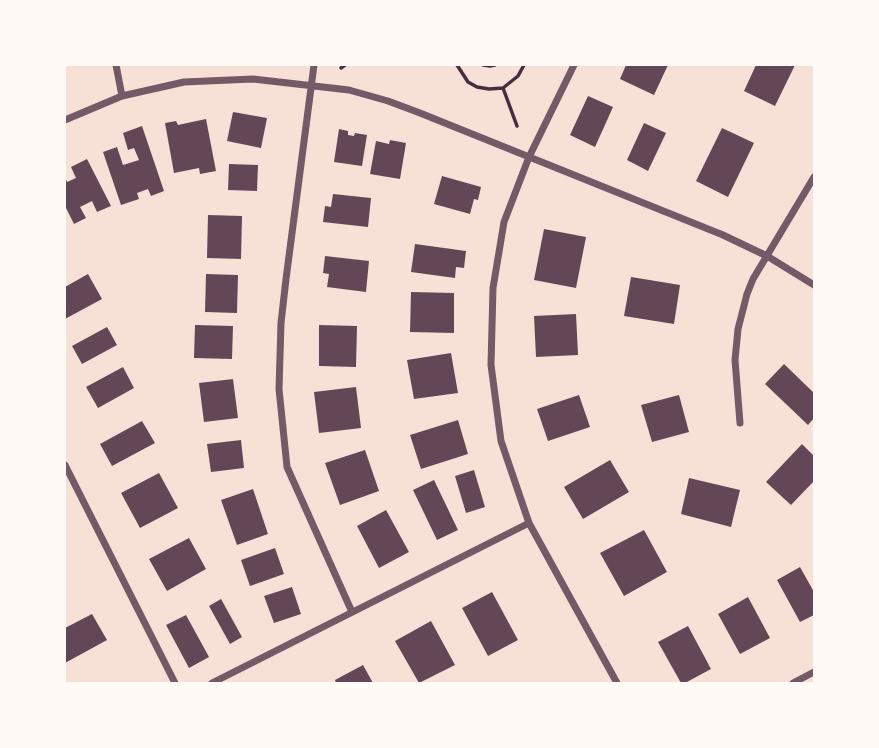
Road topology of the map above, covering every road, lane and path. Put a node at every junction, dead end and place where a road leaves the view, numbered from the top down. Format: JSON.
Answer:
{"nodes":[{"id":1,"x":116,"y":65,"type":"edge"},
{"id":2,"x":314,"y":65,"type":"edge"},
{"id":3,"x":457,"y":65,"type":"edge"},
{"id":4,"x":483,"y":65,"type":"edge"},
{"id":5,"x":495,"y":65,"type":"edge"},
{"id":6,"x":524,"y":65,"type":"edge"},
{"id":7,"x":574,"y":65,"type":"edge"},
{"id":8,"x":311,"y":85,"type":"junction"},
{"id":9,"x":503,"y":88,"type":"junction"},
{"id":10,"x":122,"y":96,"type":"junction"},
{"id":11,"x":65,"y":120,"type":"edge"},
{"id":12,"x":517,"y":126,"type":"dead end"},
{"id":13,"x":529,"y":157,"type":"junction"},
{"id":14,"x":814,"y":177,"type":"edge"},
{"id":15,"x":767,"y":256,"type":"junction"},
{"id":16,"x":814,"y":285,"type":"edge"},
{"id":17,"x":740,"y":423,"type":"dead end"},
{"id":18,"x":65,"y":465,"type":"edge"},
{"id":19,"x":529,"y":523,"type":"junction"},
{"id":20,"x":352,"y":612,"type":"junction"},
{"id":21,"x":814,"y":672,"type":"edge"},
{"id":22,"x":175,"y":683,"type":"edge"},
{"id":23,"x":212,"y":683,"type":"edge"},
{"id":24,"x":617,"y":683,"type":"edge"},
{"id":25,"x":793,"y":683,"type":"edge"}],
"edges":[{"from":1,"to":10,"type":"street"},
{"from":2,"to":8,"type":"street"},
{"from":3,"to":9,"type":"path"},
{"from":4,"to":5,"type":"path"},
{"from":6,"to":9,"type":"path"},
{"from":7,"to":13,"type":"street"},
{"from":8,"to":10,"type":"street"},
{"from":8,"to":13,"type":"street"},
{"from":8,"to":20,"type":"street"},
{"from":9,"to":12,"type":"path"},
{"from":10,"to":11,"type":"street"},
{"from":13,"to":15,"type":"street"},
{"from":13,"to":19,"type":"street"},
{"from":14,"to":15,"type":"street"},
{"from":15,"to":16,"type":"street"},
{"from":15,"to":17,"type":"street"},
{"from":18,"to":22,"type":"street"},
{"from":19,"to":20,"type":"street"},
{"from":19,"to":24,"type":"street"},
{"from":20,"to":23,"type":"street"},
{"from":21,"to":25,"type":"street"}]}
